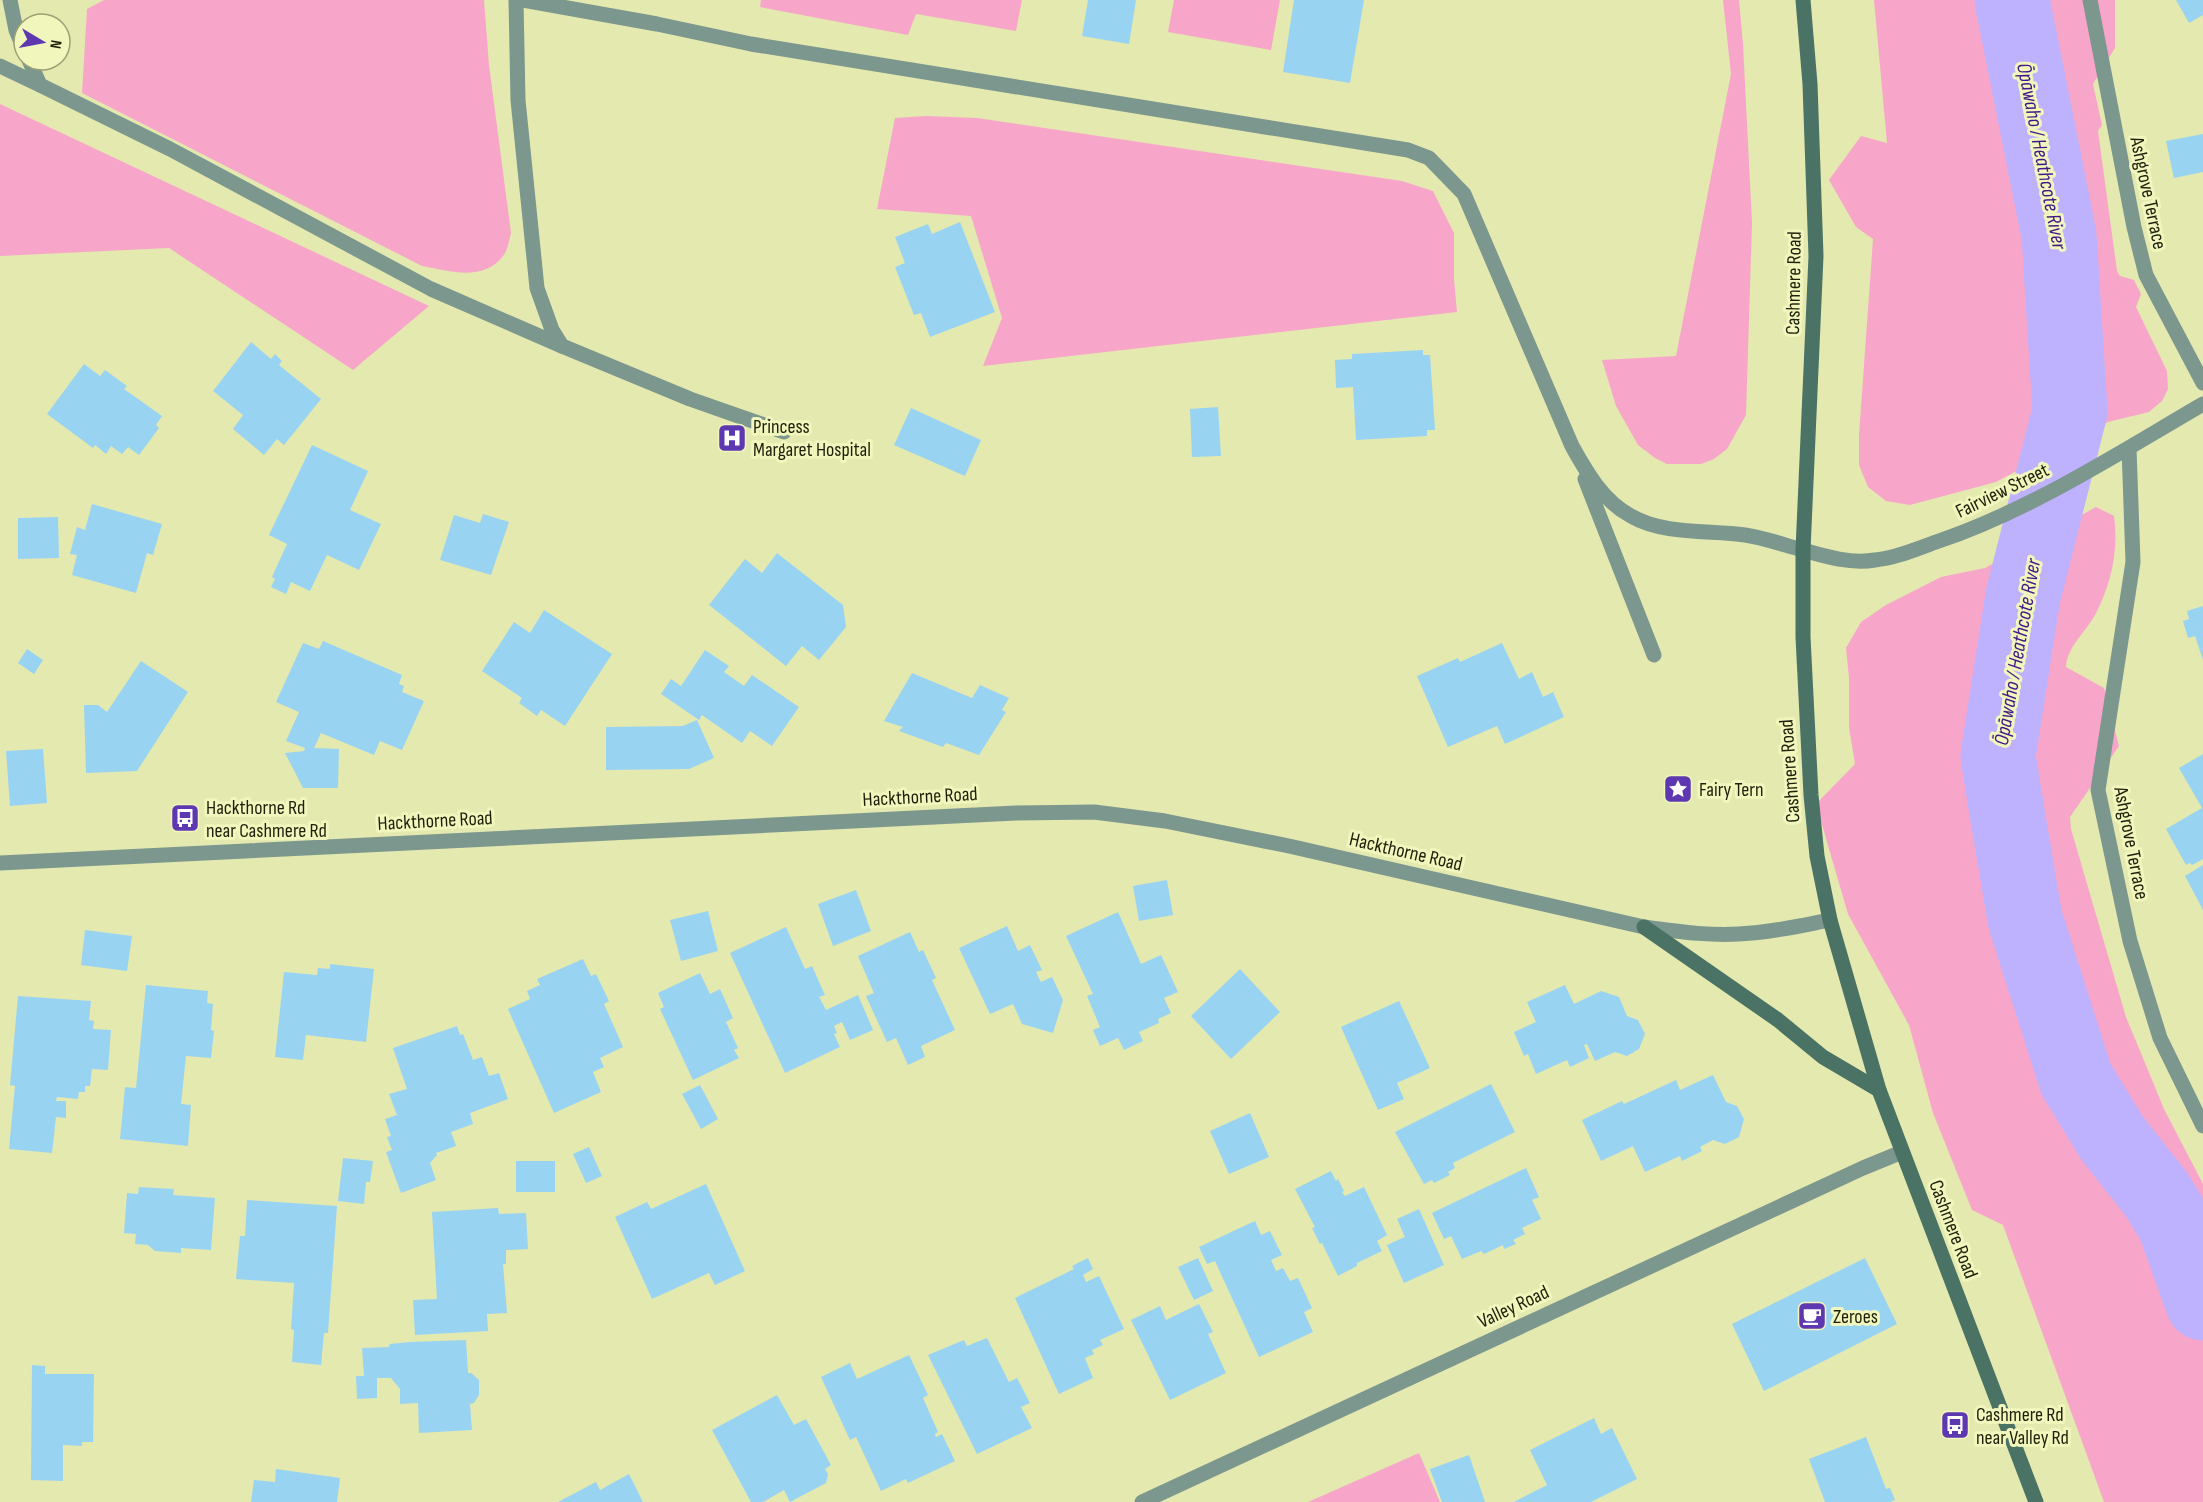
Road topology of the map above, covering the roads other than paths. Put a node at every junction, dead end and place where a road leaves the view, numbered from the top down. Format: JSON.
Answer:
{"nodes":[{"id":1,"x":516,"y":0,"type":"edge"},
{"id":2,"x":524,"y":0,"type":"edge"},
{"id":3,"x":1803,"y":0,"type":"edge"},
{"id":4,"x":2090,"y":0,"type":"edge"},
{"id":5,"x":0,"y":66,"type":"edge"},
{"id":6,"x":34,"y":72,"type":"edge"},
{"id":7,"x":40,"y":85,"type":"junction"},
{"id":8,"x":562,"y":346,"type":"junction"},
{"id":9,"x":2203,"y":383,"type":"edge"},
{"id":10,"x":2203,"y":404,"type":"edge"},
{"id":11,"x":784,"y":432,"type":"dead end"},
{"id":12,"x":1572,"y":446,"type":"junction"},
{"id":13,"x":2129,"y":448,"type":"junction"},
{"id":14,"x":1803,"y":550,"type":"junction"},
{"id":15,"x":1654,"y":654,"type":"dead end"},
{"id":16,"x":0,"y":863,"type":"edge"},
{"id":17,"x":1830,"y":920,"type":"junction"},
{"id":18,"x":1644,"y":927,"type":"junction"},
{"id":19,"x":1879,"y":1090,"type":"junction"},
{"id":20,"x":2203,"y":1125,"type":"edge"},
{"id":21,"x":1902,"y":1152,"type":"junction"},
{"id":22,"x":1142,"y":1502,"type":"edge"},
{"id":23,"x":2036,"y":1502,"type":"edge"}],
"edges":[{"from":1,"to":8,"type":"street"},
{"from":2,"to":12,"type":"street"},
{"from":3,"to":14,"type":"main road","name":"Cashmere Road"},
{"from":4,"to":9,"type":"street","name":"Ashgrove Terrace"},
{"from":5,"to":7,"type":"street"},
{"from":6,"to":7,"type":"street"},
{"from":7,"to":8,"type":"street"},
{"from":8,"to":11,"type":"street"},
{"from":10,"to":13,"type":"street","name":"Fairview Street"},
{"from":12,"to":14,"type":"street","name":"Fairview Street"},
{"from":12,"to":15,"type":"street"},
{"from":13,"to":14,"type":"street","name":"Fairview Street"},
{"from":13,"to":20,"type":"street","name":"Ashgrove Terrace"},
{"from":14,"to":17,"type":"main road","name":"Cashmere Road"},
{"from":16,"to":18,"type":"street","name":"Hackthorne Road"},
{"from":17,"to":18,"type":"street","name":"Hackthorne Road"},
{"from":17,"to":19,"type":"main road","name":"Cashmere Road"},
{"from":18,"to":19,"type":"main road"},
{"from":19,"to":21,"type":"main road","name":"Cashmere Road"},
{"from":21,"to":22,"type":"street","name":"Valley Road"},
{"from":21,"to":23,"type":"main road","name":"Cashmere Road"}]}
